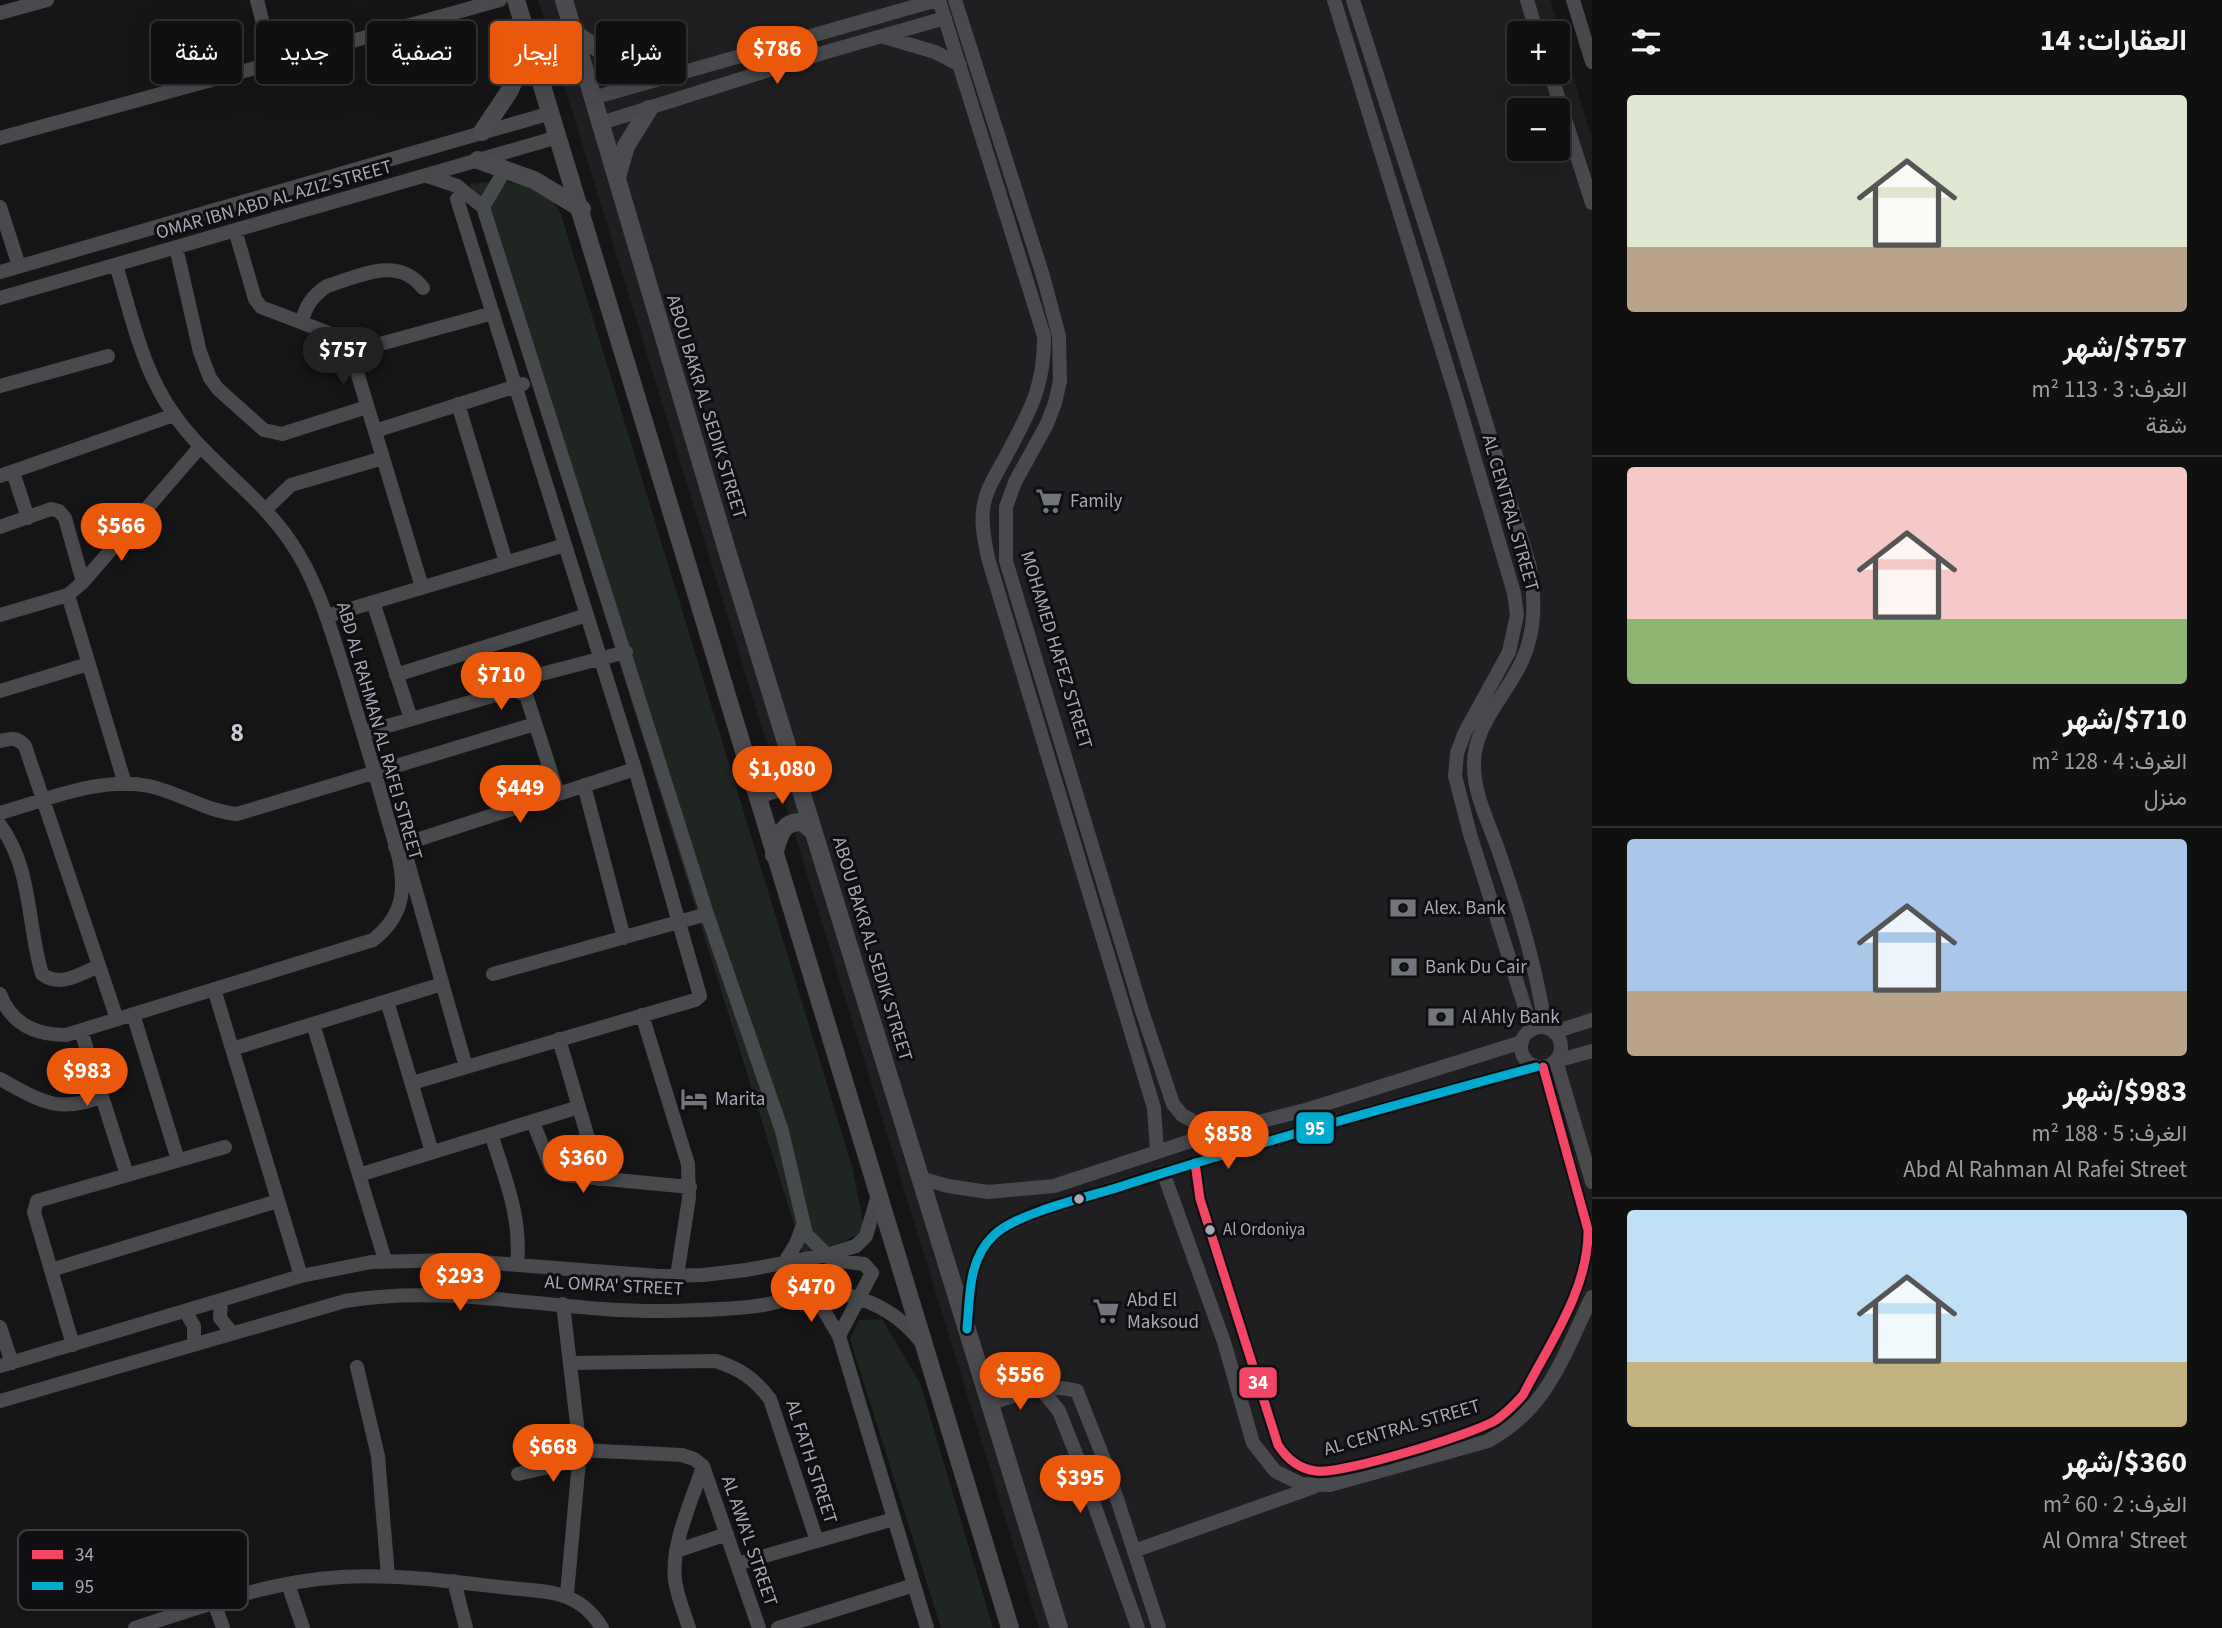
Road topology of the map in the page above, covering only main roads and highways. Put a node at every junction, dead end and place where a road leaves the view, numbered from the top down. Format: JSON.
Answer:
{"nodes":[{"id":1,"x":516,"y":0,"type":"edge"},
{"id":2,"x":564,"y":0,"type":"edge"},
{"id":3,"x":522,"y":21,"type":"edge"},
{"id":4,"x":570,"y":21,"type":"edge"},
{"id":5,"x":582,"y":62,"type":"edge"},
{"id":6,"x":512,"y":84,"type":"edge"},
{"id":7,"x":542,"y":84,"type":"edge"},
{"id":8,"x":649,"y":109,"type":"road end"},
{"id":9,"x":487,"y":131,"type":"road end"},
{"id":10,"x":478,"y":160,"type":"road end"},
{"id":11,"x":616,"y":181,"type":"junction"},
{"id":12,"x":582,"y":209,"type":"junction"},
{"id":13,"x":790,"y":754,"type":"junction"},
{"id":14,"x":753,"y":784,"type":"junction"},
{"id":15,"x":813,"y":831,"type":"junction"},
{"id":16,"x":775,"y":855,"type":"junction"},
{"id":17,"x":1010,"y":1628,"type":"edge"},
{"id":18,"x":1059,"y":1628,"type":"edge"}],
"edges":[{"from":1,"to":3,"type":"main road"},
{"from":2,"to":4,"type":"main road","name":"ABOU BAKR AL SEDIK STREET"},
{"from":5,"to":11,"type":"main road","name":"ABOU BAKR AL SEDIK STREET"},
{"from":6,"to":9,"type":"main road"},
{"from":7,"to":12,"type":"main road"},
{"from":8,"to":11,"type":"main road"},
{"from":10,"to":12,"type":"main road"},
{"from":11,"to":13,"type":"main road","name":"ABOU BAKR AL SEDIK STREET"},
{"from":12,"to":14,"type":"main road"},
{"from":13,"to":14,"type":"main road"},
{"from":13,"to":15,"type":"main road","name":"ABOU BAKR AL SEDIK STREET"},
{"from":14,"to":16,"type":"main road"},
{"from":15,"to":16,"type":"main road"},
{"from":15,"to":18,"type":"main road","name":"ABOU BAKR AL SEDIK STREET"},
{"from":16,"to":17,"type":"main road"}]}
